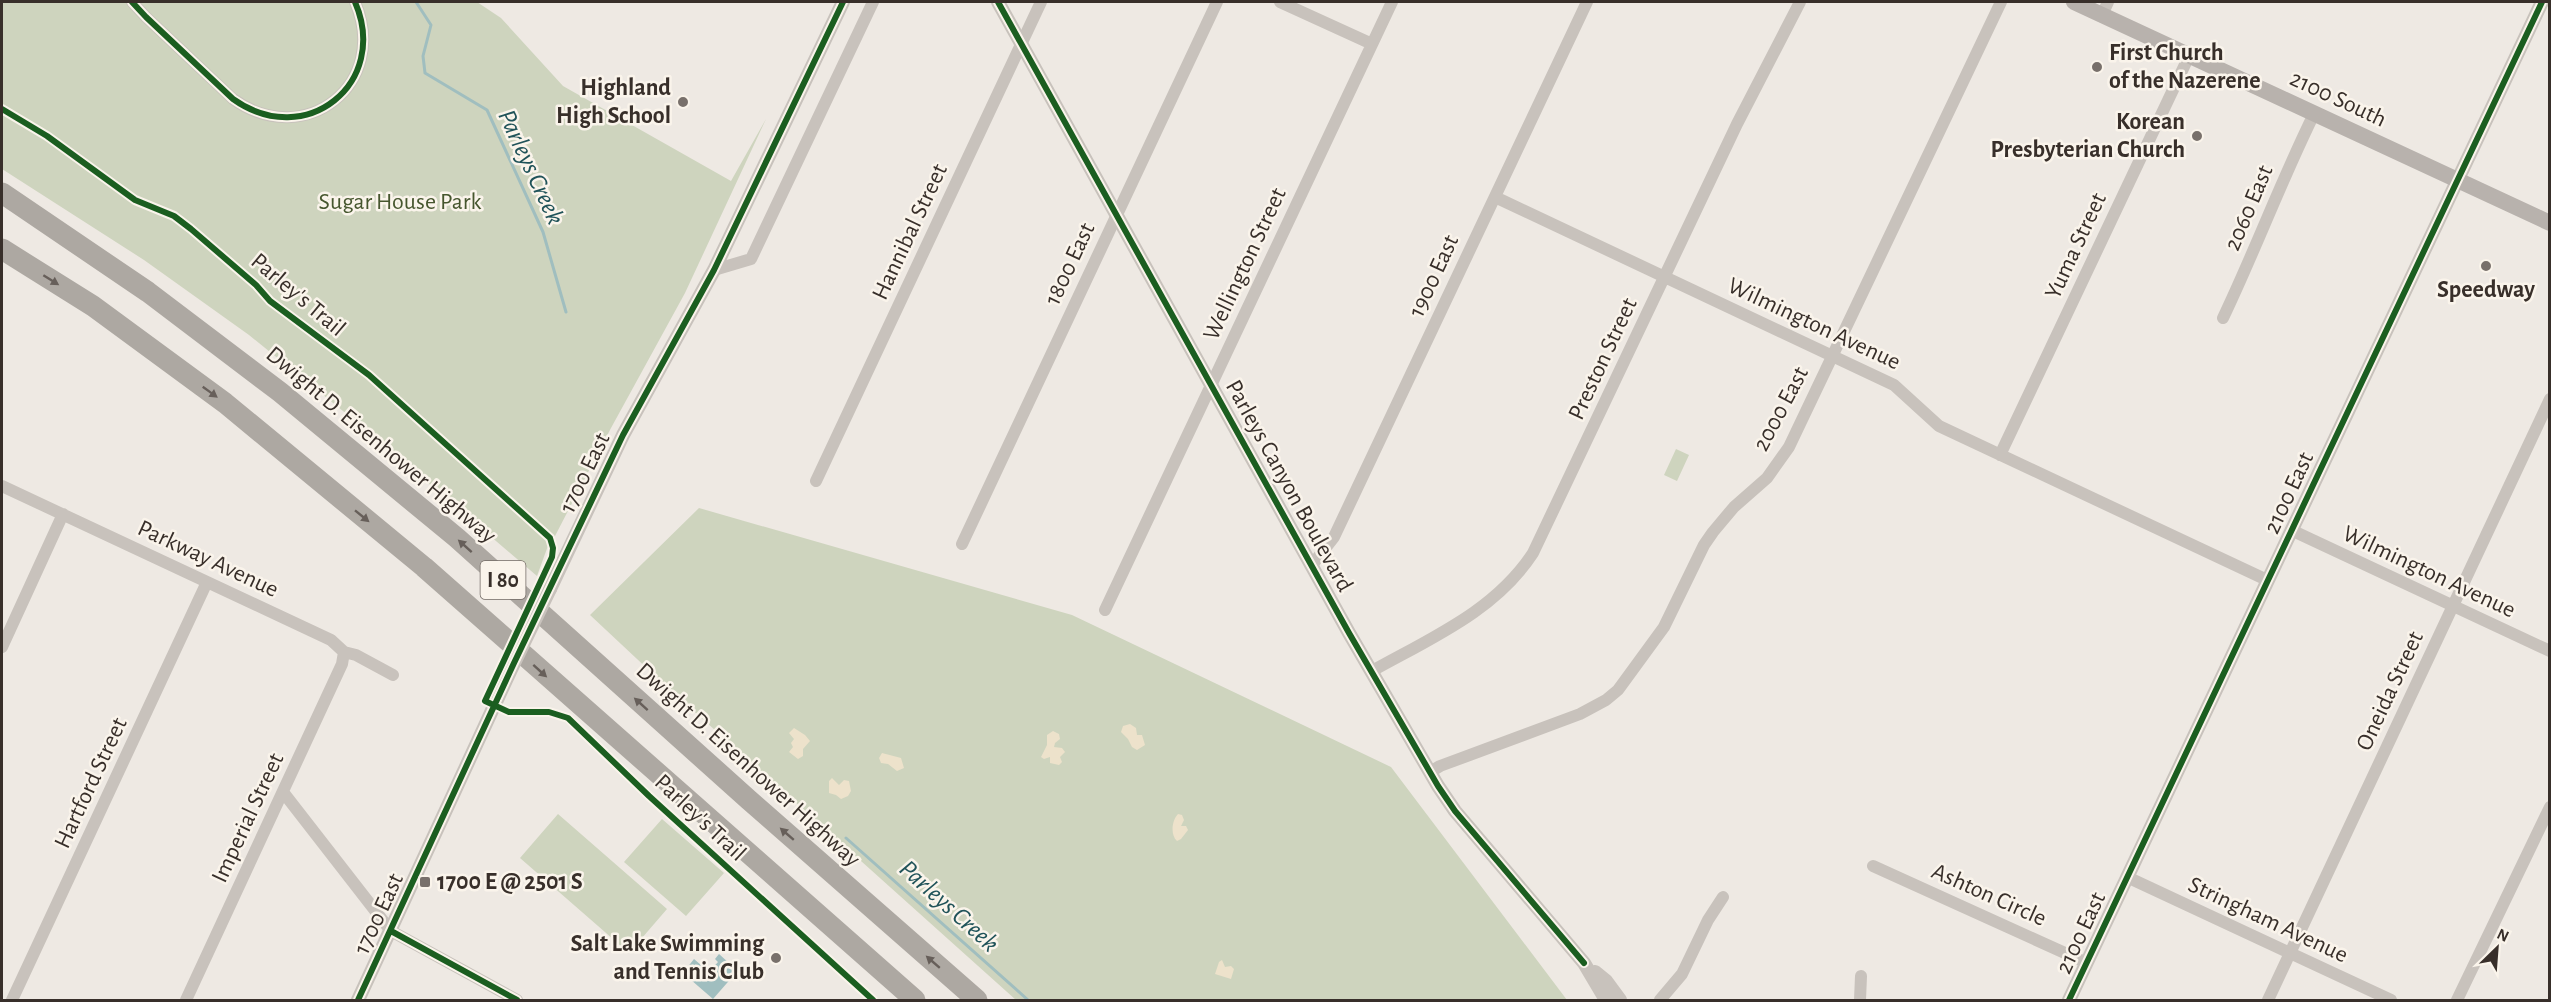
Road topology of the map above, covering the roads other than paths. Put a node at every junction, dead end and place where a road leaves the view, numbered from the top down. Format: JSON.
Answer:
{"nodes":[{"id":1,"x":132,"y":2,"type":"edge"},
{"id":2,"x":355,"y":2,"type":"edge"},
{"id":3,"x":843,"y":2,"type":"edge"},
{"id":4,"x":873,"y":2,"type":"edge"},
{"id":5,"x":998,"y":2,"type":"edge"},
{"id":6,"x":1041,"y":2,"type":"edge"},
{"id":7,"x":1217,"y":2,"type":"edge"},
{"id":8,"x":1280,"y":2,"type":"edge"},
{"id":9,"x":1392,"y":2,"type":"edge"},
{"id":10,"x":1587,"y":2,"type":"edge"},
{"id":11,"x":1800,"y":2,"type":"edge"},
{"id":12,"x":2001,"y":2,"type":"edge"},
{"id":13,"x":2074,"y":2,"type":"edge"},
{"id":14,"x":2542,"y":2,"type":"edge"},
{"id":15,"x":2105,"y":8,"type":"edge"},
{"id":16,"x":1372,"y":44,"type":"junction"},
{"id":17,"x":1021,"y":45,"type":"junction"},
{"id":18,"x":2189,"y":56,"type":"junction"},
{"id":19,"x":2314,"y":114,"type":"junction"},
{"id":20,"x":2458,"y":180,"type":"junction"},
{"id":21,"x":2,"y":193,"type":"edge"},
{"id":22,"x":1495,"y":197,"type":"junction"},
{"id":23,"x":1117,"y":214,"type":"junction"},
{"id":24,"x":2550,"y":223,"type":"edge"},
{"id":25,"x":2,"y":249,"type":"edge"},
{"id":26,"x":714,"y":270,"type":"junction"},
{"id":27,"x":1665,"y":277,"type":"junction"},
{"id":28,"x":2223,"y":318,"type":"dead end"},
{"id":29,"x":1833,"y":357,"type":"junction"},
{"id":30,"x":1212,"y":384,"type":"junction"},
{"id":31,"x":2550,"y":399,"type":"edge"},
{"id":32,"x":2000,"y":455,"type":"junction"},
{"id":33,"x":816,"y":481,"type":"dead end"},
{"id":34,"x":2,"y":486,"type":"edge"},
{"id":35,"x":63,"y":514,"type":"junction"},
{"id":36,"x":2291,"y":530,"type":"junction"},
{"id":37,"x":962,"y":544,"type":"dead end"},
{"id":38,"x":1312,"y":565,"type":"junction"},
{"id":39,"x":2268,"y":580,"type":"junction"},
{"id":40,"x":207,"y":582,"type":"junction"},
{"id":41,"x":2453,"y":606,"type":"junction"},
{"id":42,"x":1106,"y":610,"type":"dead end"},
{"id":43,"x":2,"y":647,"type":"edge"},
{"id":44,"x":2550,"y":651,"type":"edge"},
{"id":45,"x":344,"y":652,"type":"junction"},
{"id":46,"x":1372,"y":671,"type":"junction"},
{"id":47,"x":393,"y":675,"type":"dead end"},
{"id":48,"x":1430,"y":772,"type":"junction"},
{"id":49,"x":283,"y":792,"type":"junction"},
{"id":50,"x":2550,"y":807,"type":"edge"},
{"id":51,"x":1874,"y":866,"type":"dead end"},
{"id":52,"x":2127,"y":877,"type":"junction"},
{"id":53,"x":1723,"y":897,"type":"dead end"},
{"id":54,"x":391,"y":931,"type":"junction"},
{"id":55,"x":2290,"y":953,"type":"junction"},
{"id":56,"x":1584,"y":963,"type":"junction"},
{"id":57,"x":2087,"y":963,"type":"junction"},
{"id":58,"x":1861,"y":976,"type":"dead end"},
{"id":59,"x":12,"y":1000,"type":"edge"},
{"id":60,"x":186,"y":1000,"type":"edge"},
{"id":61,"x":358,"y":1000,"type":"edge"},
{"id":62,"x":518,"y":1000,"type":"edge"},
{"id":63,"x":915,"y":1000,"type":"edge"},
{"id":64,"x":977,"y":1000,"type":"edge"},
{"id":65,"x":1606,"y":1000,"type":"edge"},
{"id":66,"x":1620,"y":1000,"type":"edge"},
{"id":67,"x":1660,"y":1000,"type":"edge"},
{"id":68,"x":1860,"y":1000,"type":"edge"},
{"id":69,"x":2069,"y":1000,"type":"edge"},
{"id":70,"x":2268,"y":1000,"type":"edge"},
{"id":71,"x":2391,"y":1000,"type":"edge"},
{"id":72,"x":2457,"y":1000,"type":"edge"}],
"edges":[{"from":1,"to":2,"type":"street"},
{"from":3,"to":26,"type":"street","name":"1700 East"},
{"from":4,"to":26,"type":"street"},
{"from":5,"to":17,"type":"street","name":"Parleys Canyon Boulevard"},
{"from":6,"to":17,"type":"street","name":"Hannibal Street"},
{"from":7,"to":23,"type":"street","name":"1800 East"},
{"from":8,"to":16,"type":"street"},
{"from":9,"to":16,"type":"street","name":"Wellington Street"},
{"from":10,"to":22,"type":"street","name":"1900 East"},
{"from":11,"to":27,"type":"street","name":"Preston Street"},
{"from":12,"to":29,"type":"street","name":"2000 East"},
{"from":13,"to":15,"type":"main road","name":"2100 South"},
{"from":14,"to":20,"type":"street","name":"2100 East"},
{"from":15,"to":18,"type":"main road","name":"2100 South"},
{"from":16,"to":30,"type":"street","name":"Wellington Street"},
{"from":17,"to":23,"type":"street","name":"Parleys Canyon Boulevard"},
{"from":17,"to":33,"type":"street","name":"Hannibal Street"},
{"from":18,"to":19,"type":"main road","name":"2100 South"},
{"from":18,"to":32,"type":"street","name":"Yuma Street"},
{"from":19,"to":20,"type":"main road","name":"2100 South"},
{"from":19,"to":28,"type":"street","name":"2060 East"},
{"from":20,"to":24,"type":"main road","name":"2100 South"},
{"from":20,"to":36,"type":"street","name":"2100 East"},
{"from":64,"to":21,"type":"highway","name":"Dwight D. Eisenhower Highway","number":"I 80","one_way":true},
{"from":22,"to":27,"type":"street","name":"Wilmington Avenue"},
{"from":22,"to":38,"type":"street","name":"1900 East"},
{"from":23,"to":30,"type":"street","name":"Parleys Canyon Boulevard"},
{"from":23,"to":37,"type":"street","name":"1800 East"},
{"from":25,"to":63,"type":"highway","number":"I 80","one_way":true},
{"from":26,"to":54,"type":"street","name":"1700 East","bridge":true},
{"from":27,"to":29,"type":"street","name":"Wilmington Avenue"},
{"from":27,"to":46,"type":"street","name":"Preston Street"},
{"from":29,"to":32,"type":"street","name":"Wilmington Avenue"},
{"from":29,"to":48,"type":"street","name":"2000 East"},
{"from":30,"to":38,"type":"street","name":"Parleys Canyon Boulevard"},
{"from":30,"to":42,"type":"street","name":"Wellington Street"},
{"from":31,"to":41,"type":"street","name":"Oneida Street"},
{"from":32,"to":39,"type":"street","name":"Wilmington Avenue"},
{"from":34,"to":35,"type":"street","name":"Parkway Avenue"},
{"from":35,"to":40,"type":"street","name":"Parkway Avenue"},
{"from":35,"to":43,"type":"street"},
{"from":36,"to":39,"type":"street","name":"2100 East"},
{"from":36,"to":41,"type":"street","name":"Wilmington Avenue"},
{"from":38,"to":46,"type":"street","name":"Parleys Canyon Boulevard"},
{"from":39,"to":52,"type":"street","name":"2100 East"},
{"from":40,"to":45,"type":"street","name":"Parkway Avenue"},
{"from":40,"to":59,"type":"street","name":"Hartford Street"},
{"from":41,"to":44,"type":"street","name":"Wilmington Avenue"},
{"from":41,"to":55,"type":"street","name":"Oneida Street"},
{"from":45,"to":47,"type":"street","name":"Parkway Avenue"},
{"from":45,"to":49,"type":"street","name":"Imperial Street"},
{"from":46,"to":48,"type":"street","name":"Parleys Canyon Boulevard"},
{"from":48,"to":56,"type":"street","name":"Parleys Canyon Boulevard"},
{"from":49,"to":54,"type":"street"},
{"from":49,"to":60,"type":"street","name":"Imperial Street"},
{"from":50,"to":72,"type":"street"},
{"from":51,"to":57,"type":"street","name":"Ashton Circle"},
{"from":52,"to":55,"type":"street","name":"Stringham Avenue"},
{"from":52,"to":57,"type":"street","name":"2100 East"},
{"from":53,"to":67,"type":"street"},
{"from":54,"to":61,"type":"street","name":"1700 East"},
{"from":54,"to":62,"type":"street"},
{"from":55,"to":70,"type":"street","name":"Oneida Street"},
{"from":55,"to":71,"type":"street","name":"Stringham Avenue"},
{"from":56,"to":65,"type":"street","name":"Parleys Canyon Boulevard"},
{"from":56,"to":66,"type":"street","name":"Parleys Canyon Boulevard"},
{"from":57,"to":69,"type":"street","name":"2100 East"},
{"from":58,"to":68,"type":"street"}]}
